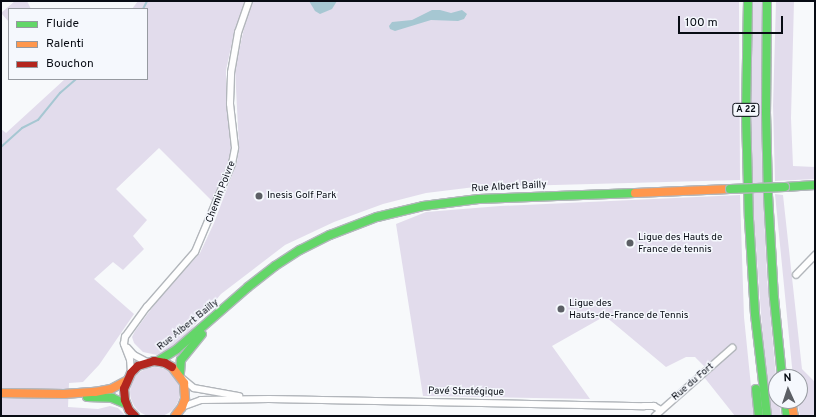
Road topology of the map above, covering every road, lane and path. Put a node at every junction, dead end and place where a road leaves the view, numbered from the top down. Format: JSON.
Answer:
{"nodes":[{"id":1,"x":249,"y":1,"type":"edge"},
{"id":2,"x":748,"y":1,"type":"edge"},
{"id":3,"x":767,"y":1,"type":"edge"},
{"id":4,"x":815,"y":185,"type":"edge"},
{"id":5,"x":749,"y":219,"type":"junction"},
{"id":6,"x":815,"y":255,"type":"edge"},
{"id":7,"x":796,"y":275,"type":"dead end"},
{"id":8,"x":230,"y":303,"type":"junction"},
{"id":9,"x":126,"y":334,"type":"junction"},
{"id":10,"x":732,"y":348,"type":"dead end"},
{"id":11,"x":779,"y":352,"type":"junction"},
{"id":12,"x":147,"y":362,"type":"junction"},
{"id":13,"x":158,"y":362,"type":"junction"},
{"id":14,"x":781,"y":369,"type":"edge"},
{"id":15,"x":784,"y":369,"type":"edge"},
{"id":16,"x":131,"y":373,"type":"junction"},
{"id":17,"x":181,"y":376,"type":"junction"},
{"id":18,"x":126,"y":381,"type":"junction"},
{"id":19,"x":1,"y":393,"type":"edge"},
{"id":20,"x":64,"y":394,"type":"junction"},
{"id":21,"x":269,"y":399,"type":"junction"},
{"id":22,"x":126,"y":404,"type":"junction"},
{"id":23,"x":182,"y":407,"type":"junction"},
{"id":24,"x":661,"y":410,"type":"junction"},
{"id":25,"x":134,"y":416,"type":"edge"},
{"id":26,"x":175,"y":416,"type":"edge"},
{"id":27,"x":655,"y":416,"type":"edge"},
{"id":28,"x":759,"y":416,"type":"edge"},
{"id":29,"x":766,"y":416,"type":"edge"}],
"edges":[{"from":1,"to":9,"type":"street","name":"Chemin Poivre"},
{"from":2,"to":5,"type":"main road","number":"A 22"},
{"from":3,"to":11,"type":"main road","number":"A 22"},
{"from":4,"to":8,"type":"main road","name":"Rue Albert Bailly","bridge":true},
{"from":5,"to":28,"type":"main road"},
{"from":5,"to":29,"type":"main road","number":"A 22"},
{"from":6,"to":7,"type":"street"},
{"from":8,"to":13,"type":"main road","name":"Rue Albert Bailly"},
{"from":8,"to":17,"type":"main road","name":"Rue Albert Bailly"},
{"from":9,"to":12,"type":"street"},
{"from":9,"to":16,"type":"street"},
{"from":10,"to":24,"type":"street","name":"Rue du Fort"},
{"from":11,"to":14,"type":"main road","number":"A 22"},
{"from":11,"to":15,"type":"main road"},
{"from":12,"to":13,"type":"main road"},
{"from":12,"to":16,"type":"main road"},
{"from":13,"to":17,"type":"main road"},
{"from":16,"to":18,"type":"main road"},
{"from":17,"to":21,"type":"street","name":"Pavé Stratégique"},
{"from":17,"to":23,"type":"main road","name":"Rue Albert Bailly"},
{"from":18,"to":20,"type":"main road"},
{"from":18,"to":22,"type":"main road"},
{"from":19,"to":20,"type":"main road"},
{"from":20,"to":22,"type":"main road"},
{"from":21,"to":23,"type":"street","name":"Pavé Stratégique"},
{"from":21,"to":24,"type":"street","name":"Pavé Stratégique"},
{"from":22,"to":25,"type":"main road"},
{"from":23,"to":26,"type":"main road"},
{"from":24,"to":27,"type":"street","name":"Rue du Fort"}]}
